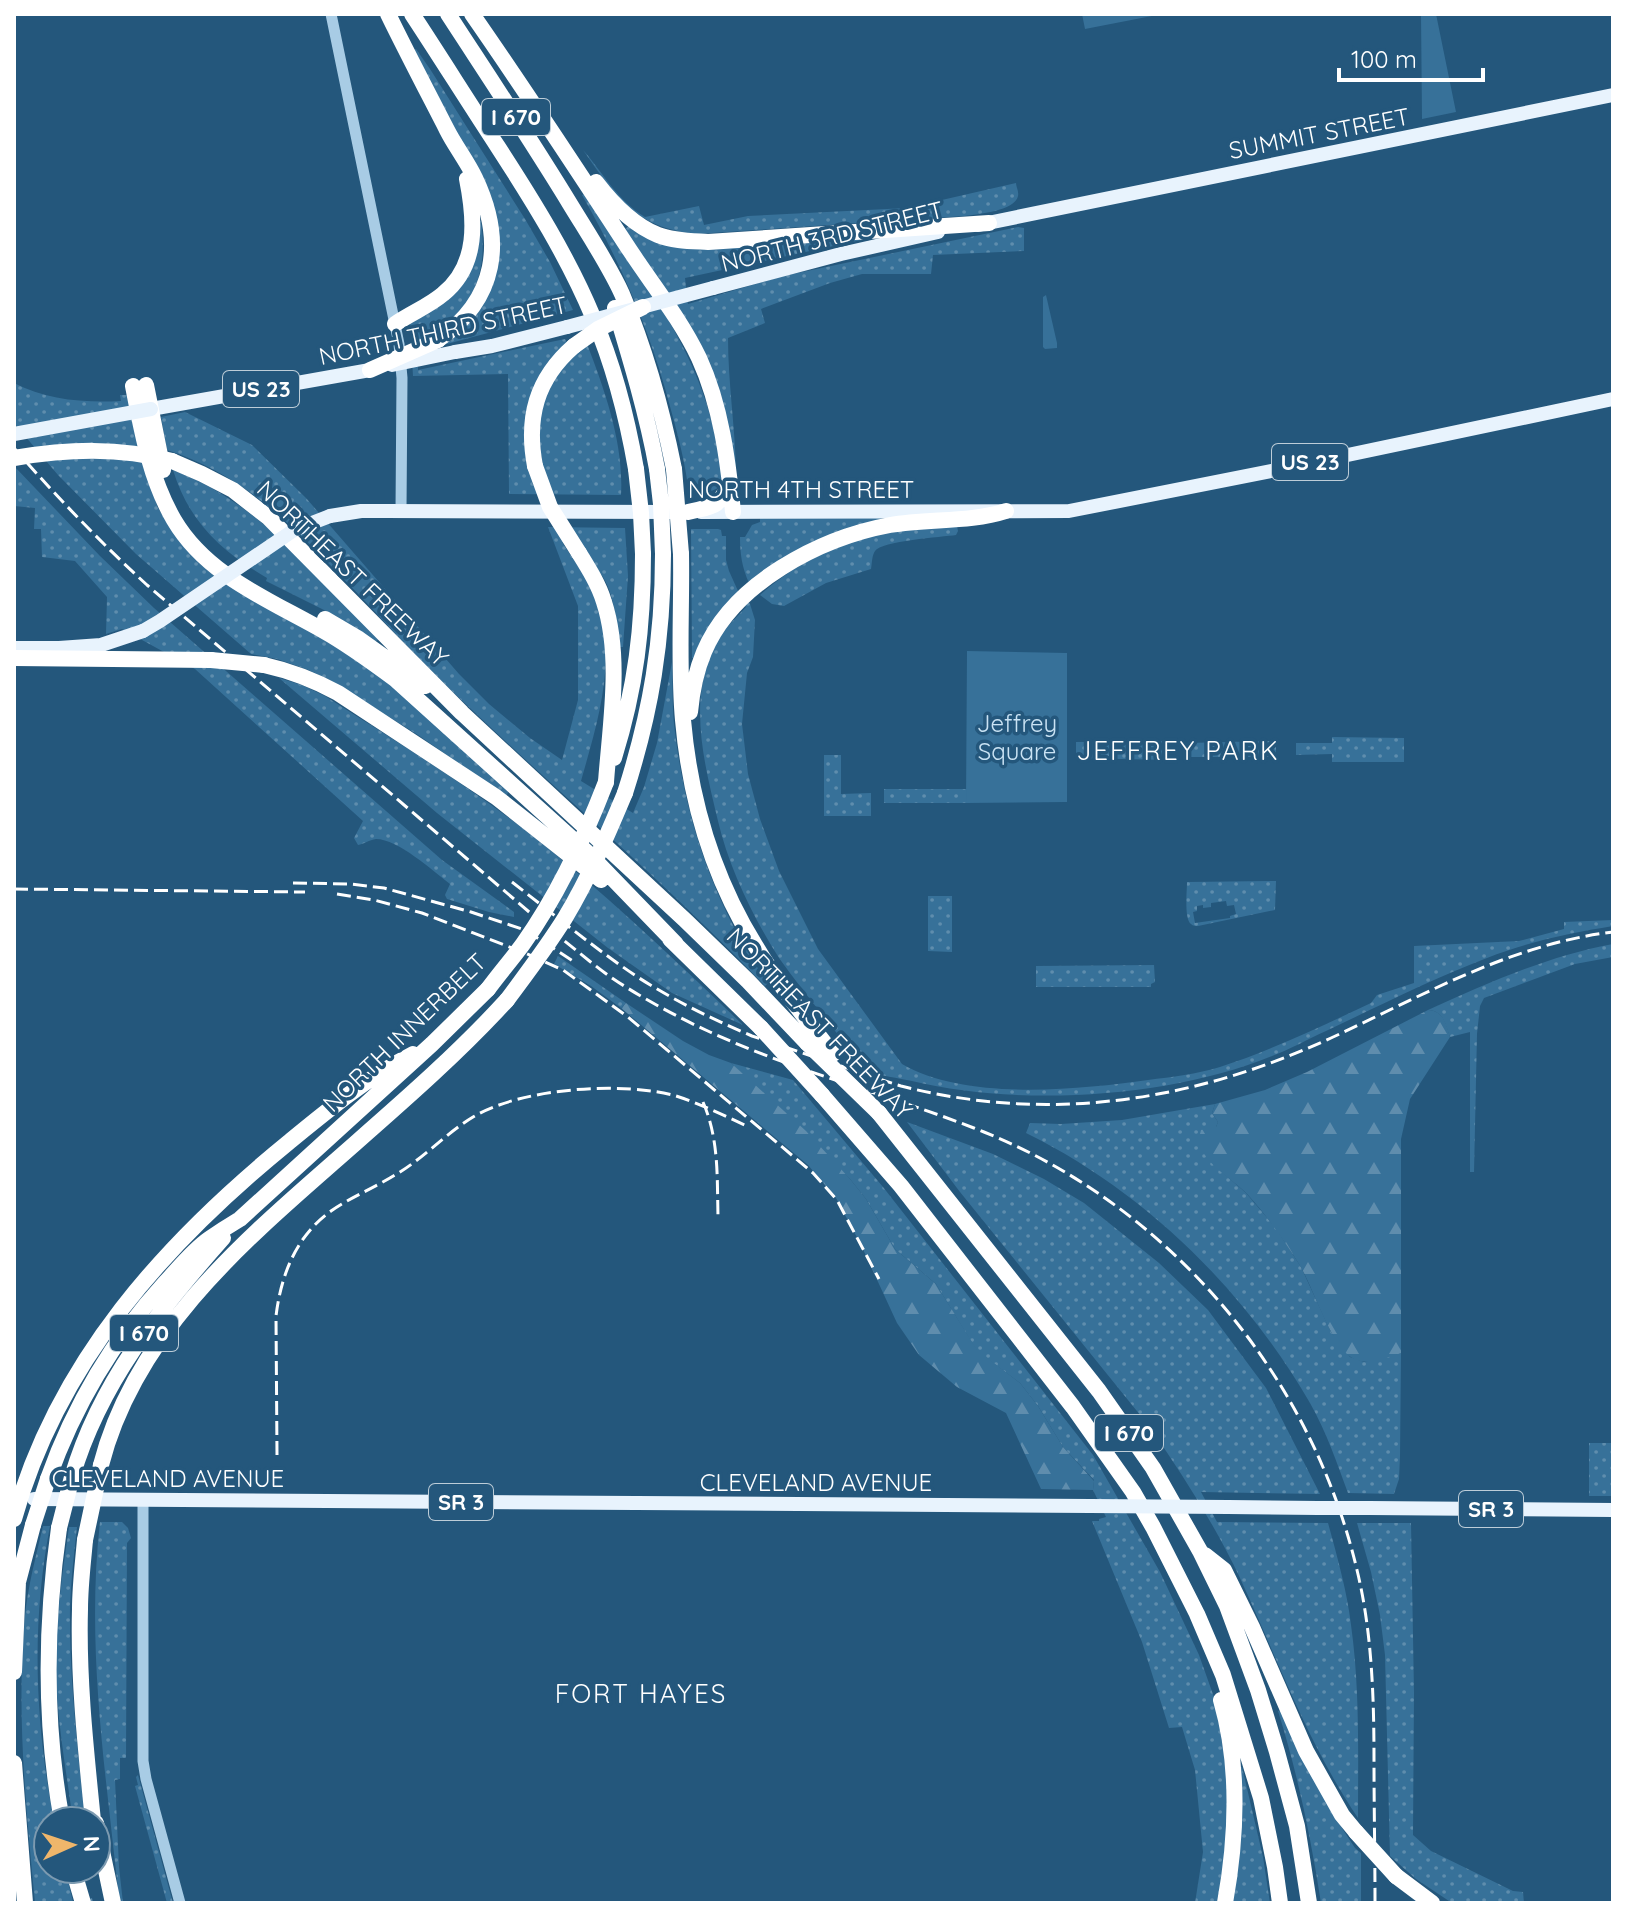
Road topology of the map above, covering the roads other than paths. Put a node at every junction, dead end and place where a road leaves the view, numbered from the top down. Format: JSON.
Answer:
{"nodes":[{"id":1,"x":331,"y":14,"type":"edge"},
{"id":2,"x":388,"y":14,"type":"edge"},
{"id":3,"x":412,"y":14,"type":"edge"},
{"id":4,"x":448,"y":14,"type":"edge"},
{"id":5,"x":472,"y":14,"type":"edge"},
{"id":6,"x":525,"y":90,"type":"junction"},
{"id":7,"x":1613,"y":95,"type":"edge"},
{"id":8,"x":454,"y":144,"type":"junction"},
{"id":9,"x":1033,"y":212,"type":"joint"},
{"id":10,"x":580,"y":221,"type":"junction"},
{"id":11,"x":989,"y":223,"type":"junction"},
{"id":12,"x":643,"y":307,"type":"junction"},
{"id":13,"x":395,"y":324,"type":"junction"},
{"id":14,"x":370,"y":370,"type":"junction"},
{"id":15,"x":1613,"y":399,"type":"edge"},
{"id":16,"x":14,"y":434,"type":"edge"},
{"id":17,"x":14,"y":458,"type":"edge"},
{"id":18,"x":730,"y":482,"type":"junction"},
{"id":19,"x":401,"y":511,"type":"junction"},
{"id":20,"x":1006,"y":511,"type":"junction"},
{"id":21,"x":688,"y":512,"type":"junction"},
{"id":22,"x":733,"y":512,"type":"junction"},
{"id":23,"x":14,"y":648,"type":"edge"},
{"id":24,"x":14,"y":658,"type":"edge"},
{"id":25,"x":462,"y":713,"type":"junction"},
{"id":26,"x":686,"y":745,"type":"junction"},
{"id":27,"x":606,"y":782,"type":"junction"},
{"id":28,"x":676,"y":944,"type":"junction"},
{"id":29,"x":432,"y":1044,"type":"junction"},
{"id":30,"x":879,"y":1113,"type":"junction"},
{"id":31,"x":240,"y":1219,"type":"junction"},
{"id":32,"x":16,"y":1499,"type":"edge"},
{"id":33,"x":143,"y":1501,"type":"junction"},
{"id":34,"x":1613,"y":1510,"type":"edge"},
{"id":35,"x":14,"y":1519,"type":"edge"},
{"id":36,"x":1200,"y":1551,"type":"junction"},
{"id":37,"x":18,"y":1582,"type":"junction"},
{"id":38,"x":14,"y":1604,"type":"edge"},
{"id":39,"x":1197,"y":1614,"type":"junction"},
{"id":40,"x":14,"y":1672,"type":"edge"},
{"id":41,"x":14,"y":1763,"type":"edge"},
{"id":42,"x":60,"y":1805,"type":"edge"},
{"id":43,"x":93,"y":1805,"type":"edge"},
{"id":44,"x":25,"y":1903,"type":"edge"},
{"id":45,"x":180,"y":1903,"type":"edge"},
{"id":46,"x":1225,"y":1903,"type":"edge"},
{"id":47,"x":1280,"y":1903,"type":"edge"},
{"id":48,"x":1309,"y":1903,"type":"edge"},
{"id":49,"x":1432,"y":1903,"type":"edge"}],
"edges":[{"from":1,"to":13,"type":"street"},
{"from":2,"to":8,"type":"highway"},
{"from":3,"to":27,"type":"highway","name":"NORTH INNERBELT","number":"I 670","bridge":true},
{"from":4,"to":10,"type":"highway","name":"NORTH INNERBELT","number":"I 670"},
{"from":5,"to":6,"type":"highway"},
{"from":6,"to":11,"type":"highway"},
{"from":6,"to":18,"type":"highway"},
{"from":7,"to":9,"type":"main road","name":"SUMMIT STREET","number":"US 23"},
{"from":8,"to":13,"type":"highway"},
{"from":8,"to":14,"type":"highway","bridge":true},
{"from":9,"to":11,"type":"main road","name":"NORTH 3RD STREET","number":"US 23"},
{"from":10,"to":26,"type":"highway","name":"NORTH INNERBELT","number":"I 670","bridge":true},
{"from":10,"to":43,"type":"highway","name":"NORTH INNERBELT","bridge":true},
{"from":11,"to":12,"type":"main road","name":"NORTH 3RD STREET","number":"US 23","bridge":true},
{"from":12,"to":14,"type":"main road","name":"NORTH THIRD STREET","number":"US 23","bridge":true},
{"from":12,"to":27,"type":"highway","bridge":true},
{"from":13,"to":19,"type":"street"},
{"from":14,"to":16,"type":"main road","name":"NORTH THIRD STREET","number":"US 23","bridge":true},
{"from":15,"to":20,"type":"main road","name":"NORTH 4TH STREET","number":"US 23"},
{"from":17,"to":25,"type":"highway","name":"NORTHEAST FREEWAY","bridge":true},
{"from":18,"to":21,"type":"highway"},
{"from":18,"to":22,"type":"highway"},
{"from":19,"to":21,"type":"main road","name":"NORTH 4TH STREET","number":"US 23"},
{"from":19,"to":23,"type":"main road","name":"NORTH 4TH STREET","number":"US 23","bridge":true},
{"from":20,"to":22,"type":"main road","name":"NORTH 4TH STREET","number":"US 23"},
{"from":20,"to":26,"type":"highway"},
{"from":21,"to":22,"type":"main road","name":"NORTH 4TH STREET","number":"US 23"},
{"from":24,"to":28,"type":"highway","name":"NORTHEAST FREEWAY","bridge":true},
{"from":25,"to":28,"type":"highway"},
{"from":25,"to":30,"type":"highway","name":"NORTHEAST FREEWAY","bridge":true},
{"from":26,"to":30,"type":"highway","number":"I 670","bridge":true},
{"from":27,"to":29,"type":"highway","name":"NORTH INNERBELT","number":"I 670","bridge":true},
{"from":28,"to":39,"type":"highway","name":"NORTHEAST FREEWAY","bridge":true},
{"from":29,"to":31,"type":"highway","name":"NORTH INNERBELT","number":"I 670"},
{"from":29,"to":32,"type":"highway"},
{"from":30,"to":36,"type":"highway","name":"NORTHEAST FREEWAY","number":"I 670"},
{"from":31,"to":37,"type":"highway","name":"NORTH INNERBELT","bridge":true},
{"from":31,"to":42,"type":"highway","number":"I 670","bridge":true},
{"from":32,"to":33,"type":"main road","name":"CLEVELAND AVENUE","number":"SR 3"},
{"from":32,"to":35,"type":"highway"},
{"from":33,"to":34,"type":"main road","name":"CLEVELAND AVENUE","number":"SR 3","bridge":true},
{"from":33,"to":45,"type":"street"},
{"from":36,"to":48,"type":"highway","name":"NORTHEAST FREEWAY","number":"I 670"},
{"from":36,"to":49,"type":"highway","bridge":true},
{"from":37,"to":38,"type":"highway"},
{"from":37,"to":40,"type":"highway","name":"NORTH INNERBELT"},
{"from":39,"to":46,"type":"highway"},
{"from":39,"to":47,"type":"highway","name":"NORTHEAST FREEWAY"},
{"from":41,"to":44,"type":"highway"}]}
